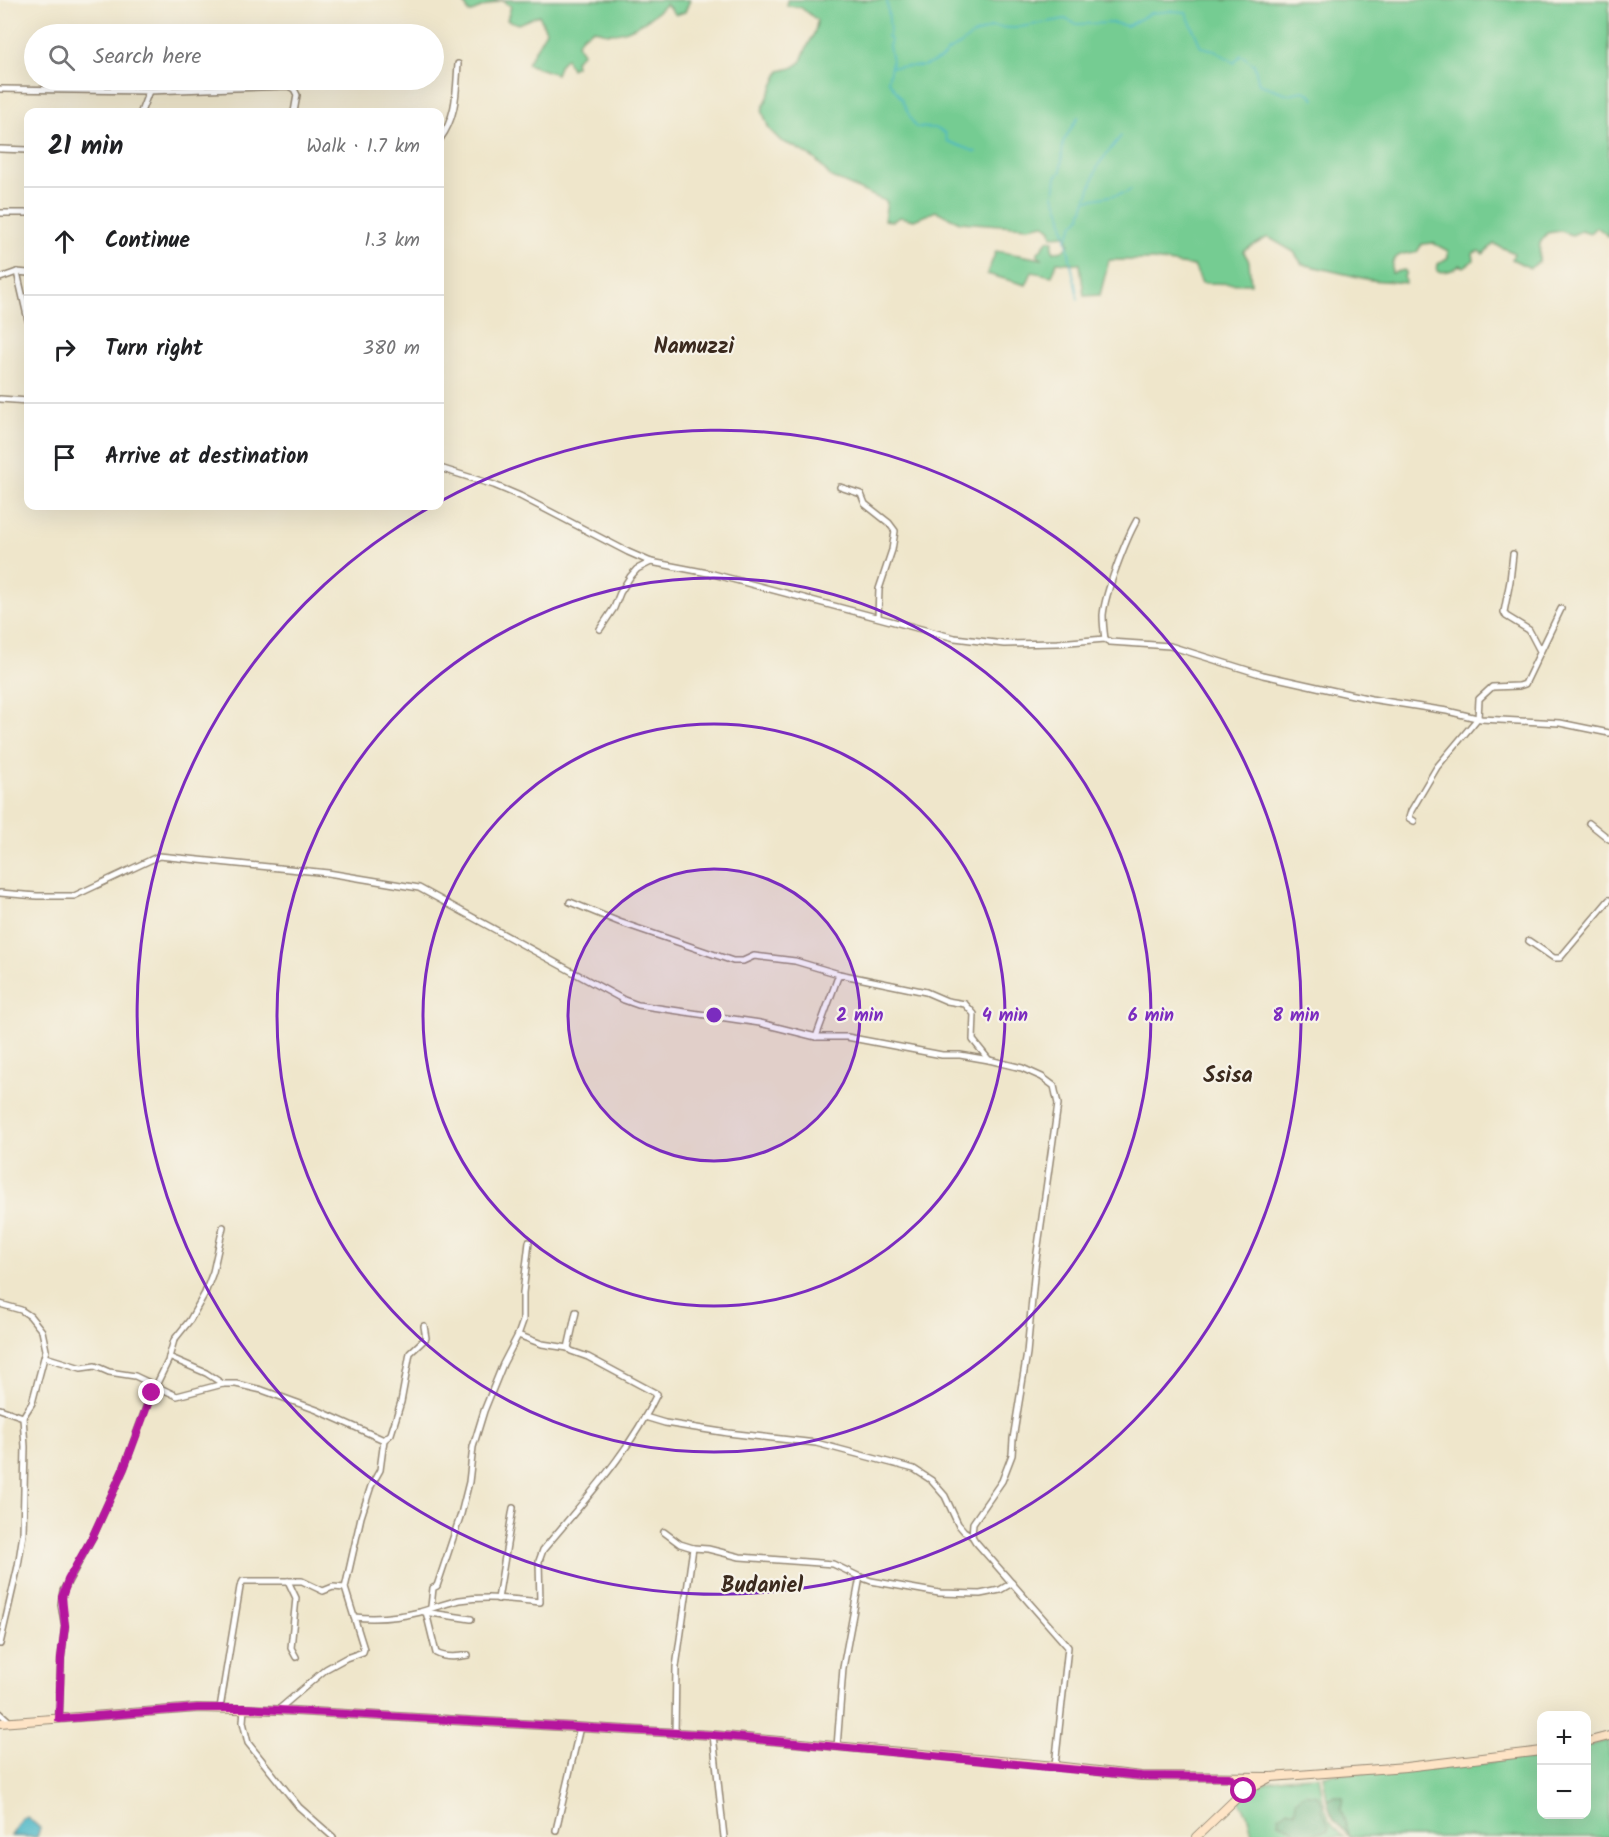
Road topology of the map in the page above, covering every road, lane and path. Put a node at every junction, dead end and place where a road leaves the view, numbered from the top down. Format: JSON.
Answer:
{"nodes":[{"id":1,"x":458,"y":64,"type":"dead end"},
{"id":2,"x":0,"y":89,"type":"edge"},
{"id":3,"x":24,"y":89,"type":"edge"},
{"id":4,"x":74,"y":90,"type":"edge"},
{"id":5,"x":177,"y":90,"type":"edge"},
{"id":6,"x":294,"y":90,"type":"edge"},
{"id":7,"x":149,"y":91,"type":"junction"},
{"id":8,"x":143,"y":108,"type":"edge"},
{"id":9,"x":295,"y":108,"type":"edge"},
{"id":10,"x":444,"y":133,"type":"edge"},
{"id":11,"x":0,"y":149,"type":"edge"},
{"id":12,"x":24,"y":150,"type":"edge"},
{"id":13,"x":0,"y":213,"type":"edge"},
{"id":14,"x":24,"y":213,"type":"edge"},
{"id":15,"x":17,"y":272,"type":"junction"},
{"id":16,"x":24,"y":273,"type":"edge"},
{"id":17,"x":0,"y":278,"type":"edge"},
{"id":18,"x":24,"y":303,"type":"edge"},
{"id":19,"x":0,"y":399,"type":"edge"},
{"id":20,"x":24,"y":401,"type":"edge"},
{"id":21,"x":444,"y":469,"type":"edge"},
{"id":22,"x":840,"y":487,"type":"dead end"},
{"id":23,"x":1137,"y":520,"type":"dead end"},
{"id":24,"x":1513,"y":554,"type":"dead end"},
{"id":25,"x":651,"y":562,"type":"junction"},
{"id":26,"x":1561,"y":609,"type":"dead end"},
{"id":27,"x":878,"y":617,"type":"junction"},
{"id":28,"x":600,"y":629,"type":"dead end"},
{"id":29,"x":1105,"y":639,"type":"junction"},
{"id":30,"x":1540,"y":651,"type":"junction"},
{"id":31,"x":1478,"y":718,"type":"junction"},
{"id":32,"x":1609,"y":733,"type":"edge"},
{"id":33,"x":1414,"y":821,"type":"dead end"},
{"id":34,"x":1589,"y":823,"type":"dead end"},
{"id":35,"x":1609,"y":839,"type":"edge"},
{"id":36,"x":0,"y":893,"type":"edge"},
{"id":37,"x":1609,"y":900,"type":"edge"},
{"id":38,"x":570,"y":902,"type":"dead end"},
{"id":39,"x":1529,"y":941,"type":"dead end"},
{"id":40,"x":839,"y":974,"type":"junction"},
{"id":41,"x":816,"y":1037,"type":"junction"},
{"id":42,"x":989,"y":1060,"type":"junction"},
{"id":43,"x":223,"y":1227,"type":"dead end"},
{"id":44,"x":530,"y":1242,"type":"dead end"},
{"id":45,"x":0,"y":1304,"type":"edge"},
{"id":46,"x":576,"y":1312,"type":"dead end"},
{"id":47,"x":424,"y":1326,"type":"dead end"},
{"id":48,"x":518,"y":1335,"type":"junction"},
{"id":49,"x":568,"y":1348,"type":"junction"},
{"id":50,"x":45,"y":1357,"type":"junction"},
{"id":51,"x":169,"y":1357,"type":"junction"},
{"id":52,"x":223,"y":1384,"type":"junction"},
{"id":53,"x":156,"y":1387,"type":"junction"},
{"id":54,"x":0,"y":1409,"type":"edge"},
{"id":55,"x":23,"y":1417,"type":"junction"},
{"id":56,"x":645,"y":1417,"type":"junction"},
{"id":57,"x":384,"y":1440,"type":"junction"},
{"id":58,"x":513,"y":1508,"type":"dead end"},
{"id":59,"x":664,"y":1532,"type":"dead end"},
{"id":60,"x":972,"y":1536,"type":"junction"},
{"id":61,"x":693,"y":1548,"type":"junction"},
{"id":62,"x":860,"y":1577,"type":"junction"},
{"id":63,"x":288,"y":1581,"type":"junction"},
{"id":64,"x":1012,"y":1583,"type":"junction"},
{"id":65,"x":345,"y":1588,"type":"junction"},
{"id":66,"x":498,"y":1599,"type":"junction"},
{"id":67,"x":431,"y":1607,"type":"junction"},
{"id":68,"x":423,"y":1612,"type":"junction"},
{"id":69,"x":354,"y":1617,"type":"junction"},
{"id":70,"x":471,"y":1619,"type":"dead end"},
{"id":71,"x":0,"y":1644,"type":"edge"},
{"id":72,"x":468,"y":1655,"type":"dead end"},
{"id":73,"x":296,"y":1657,"type":"dead end"},
{"id":74,"x":220,"y":1708,"type":"junction"},
{"id":75,"x":244,"y":1708,"type":"junction"},
{"id":76,"x":278,"y":1710,"type":"junction"},
{"id":77,"x":0,"y":1713,"type":"edge"},
{"id":78,"x":59,"y":1719,"type":"junction"},
{"id":79,"x":0,"y":1723,"type":"edge"},
{"id":80,"x":11,"y":1723,"type":"junction"},
{"id":81,"x":580,"y":1727,"type":"junction"},
{"id":82,"x":675,"y":1735,"type":"junction"},
{"id":83,"x":713,"y":1735,"type":"junction"},
{"id":84,"x":1609,"y":1736,"type":"edge"},
{"id":85,"x":1591,"y":1741,"type":"edge"},
{"id":86,"x":837,"y":1747,"type":"junction"},
{"id":87,"x":1537,"y":1753,"type":"edge"},
{"id":88,"x":1055,"y":1767,"type":"junction"},
{"id":89,"x":1229,"y":1777,"type":"junction"},
{"id":90,"x":1271,"y":1777,"type":"junction"},
{"id":91,"x":1240,"y":1795,"type":"junction"},
{"id":92,"x":556,"y":1830,"type":"dead end"},
{"id":93,"x":333,"y":1837,"type":"edge"},
{"id":94,"x":723,"y":1837,"type":"edge"},
{"id":95,"x":1196,"y":1837,"type":"edge"}],
"edges":[{"from":1,"to":10,"type":"street"},
{"from":2,"to":3,"type":"street"},
{"from":4,"to":7,"type":"street"},
{"from":5,"to":7,"type":"street"},
{"from":6,"to":9,"type":"street"},
{"from":7,"to":8,"type":"street"},
{"from":11,"to":12,"type":"street"},
{"from":13,"to":14,"type":"street"},
{"from":15,"to":16,"type":"street"},
{"from":15,"to":17,"type":"street"},
{"from":15,"to":18,"type":"street"},
{"from":19,"to":20,"type":"street"},
{"from":21,"to":25,"type":"street"},
{"from":22,"to":27,"type":"street"},
{"from":23,"to":29,"type":"street"},
{"from":24,"to":30,"type":"street"},
{"from":25,"to":27,"type":"street"},
{"from":25,"to":28,"type":"street"},
{"from":26,"to":30,"type":"street"},
{"from":27,"to":29,"type":"street"},
{"from":29,"to":31,"type":"street"},
{"from":30,"to":31,"type":"street"},
{"from":31,"to":32,"type":"street"},
{"from":31,"to":33,"type":"street"},
{"from":34,"to":35,"type":"street"},
{"from":36,"to":41,"type":"street"},
{"from":37,"to":39,"type":"street"},
{"from":38,"to":40,"type":"street"},
{"from":40,"to":41,"type":"street"},
{"from":40,"to":42,"type":"street"},
{"from":41,"to":42,"type":"street"},
{"from":42,"to":60,"type":"street"},
{"from":43,"to":51,"type":"street"},
{"from":44,"to":48,"type":"street"},
{"from":45,"to":50,"type":"street"},
{"from":46,"to":49,"type":"street"},
{"from":47,"to":57,"type":"street"},
{"from":48,"to":49,"type":"street"},
{"from":48,"to":67,"type":"street"},
{"from":49,"to":56,"type":"street"},
{"from":50,"to":53,"type":"street"},
{"from":50,"to":55,"type":"street"},
{"from":51,"to":52,"type":"street"},
{"from":51,"to":53,"type":"street"},
{"from":52,"to":53,"type":"street"},
{"from":52,"to":57,"type":"street"},
{"from":53,"to":78,"type":"street"},
{"from":54,"to":55,"type":"street"},
{"from":55,"to":71,"type":"street"},
{"from":56,"to":60,"type":"street"},
{"from":56,"to":66,"type":"street"},
{"from":57,"to":65,"type":"street"},
{"from":58,"to":66,"type":"street"},
{"from":59,"to":61,"type":"street"},
{"from":60,"to":64,"type":"street"},
{"from":61,"to":62,"type":"street"},
{"from":61,"to":82,"type":"street"},
{"from":62,"to":64,"type":"street"},
{"from":62,"to":86,"type":"street"},
{"from":63,"to":65,"type":"street"},
{"from":63,"to":73,"type":"street"},
{"from":63,"to":74,"type":"street"},
{"from":64,"to":88,"type":"street"},
{"from":65,"to":69,"type":"street"},
{"from":66,"to":67,"type":"street"},
{"from":67,"to":68,"type":"street"},
{"from":68,"to":69,"type":"street"},
{"from":68,"to":70,"type":"street"},
{"from":68,"to":72,"type":"street"},
{"from":69,"to":76,"type":"street"},
{"from":74,"to":75,"type":"main road"},
{"from":74,"to":78,"type":"main road"},
{"from":75,"to":76,"type":"main road"},
{"from":75,"to":93,"type":"street"},
{"from":76,"to":81,"type":"main road"},
{"from":77,"to":80,"type":"street"},
{"from":78,"to":80,"type":"main road"},
{"from":79,"to":80,"type":"main road"},
{"from":81,"to":82,"type":"main road"},
{"from":81,"to":92,"type":"street"},
{"from":82,"to":83,"type":"main road"},
{"from":83,"to":86,"type":"main road"},
{"from":83,"to":94,"type":"street"},
{"from":84,"to":85,"type":"main road"},
{"from":86,"to":88,"type":"main road"},
{"from":87,"to":90,"type":"main road"},
{"from":88,"to":89,"type":"main road"},
{"from":89,"to":90,"type":"main road"},
{"from":89,"to":91,"type":"main road"},
{"from":90,"to":91,"type":"main road"},
{"from":91,"to":95,"type":"main road"}]}
